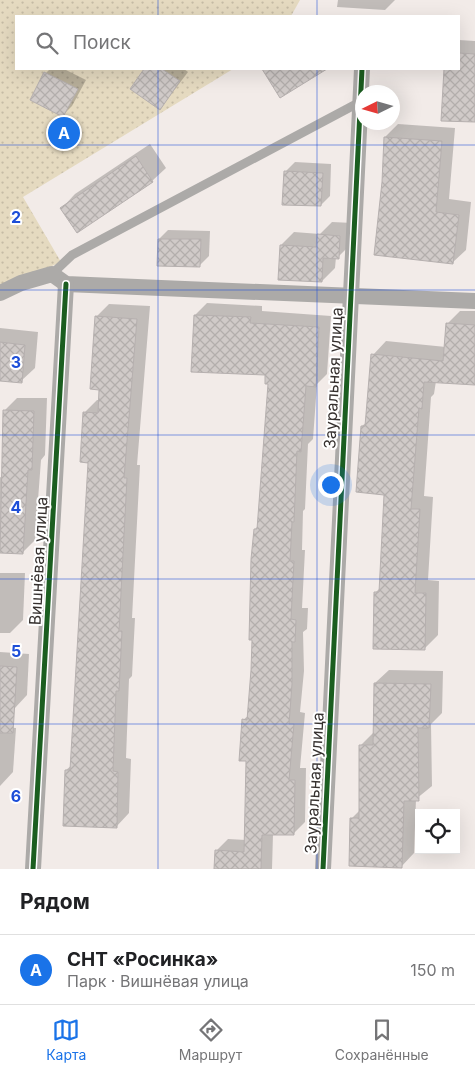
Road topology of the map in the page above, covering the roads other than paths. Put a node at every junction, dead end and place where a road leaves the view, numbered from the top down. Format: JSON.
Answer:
{"nodes":[{"id":1,"x":362,"y":70,"type":"edge"},
{"id":2,"x":361,"y":85,"type":"edge"},
{"id":3,"x":355,"y":105,"type":"edge"},
{"id":4,"x":359,"y":130,"type":"edge"},
{"id":5,"x":52,"y":274,"type":"junction"},
{"id":6,"x":66,"y":284,"type":"junction"},
{"id":7,"x":0,"y":293,"type":"edge"},
{"id":8,"x":350,"y":295,"type":"junction"},
{"id":9,"x":475,"y":301,"type":"edge"},
{"id":10,"x":33,"y":869,"type":"edge"},
{"id":11,"x":323,"y":869,"type":"edge"}],
"edges":[{"from":1,"to":2,"type":"street","name":"Зауральная улица"},
{"from":3,"to":5,"type":"lane"},
{"from":4,"to":8,"type":"street","name":"Зауральная улица"},
{"from":5,"to":6,"type":"street"},
{"from":5,"to":7,"type":"street"},
{"from":6,"to":8,"type":"street"},
{"from":6,"to":10,"type":"street","name":"Вишнёвая улица"},
{"from":8,"to":9,"type":"street"},
{"from":8,"to":11,"type":"street","name":"Зауральная улица"}]}
